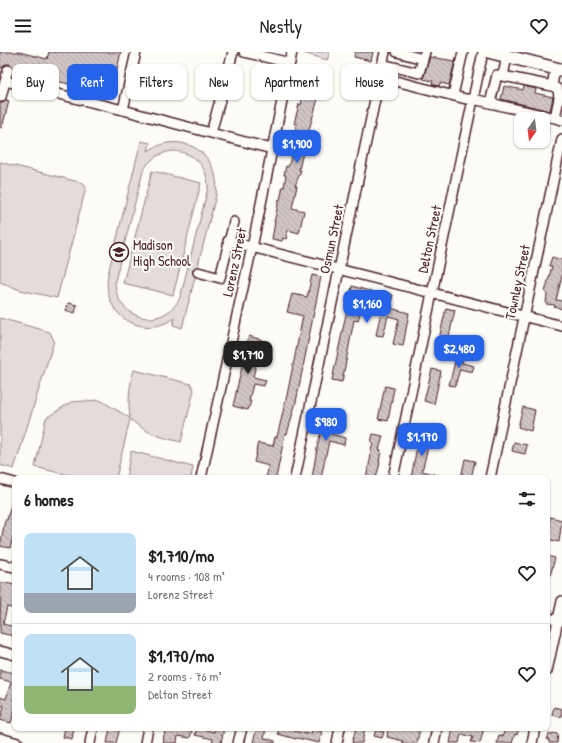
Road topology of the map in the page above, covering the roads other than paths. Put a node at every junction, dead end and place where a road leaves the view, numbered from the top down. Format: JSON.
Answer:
{"nodes":[{"id":1,"x":136,"y":52,"type":"edge"},
{"id":2,"x":232,"y":52,"type":"edge"},
{"id":3,"x":244,"y":52,"type":"edge"},
{"id":4,"x":292,"y":52,"type":"edge"},
{"id":5,"x":385,"y":52,"type":"edge"},
{"id":6,"x":398,"y":52,"type":"edge"},
{"id":7,"x":463,"y":52,"type":"edge"},
{"id":8,"x":483,"y":52,"type":"edge"},
{"id":9,"x":490,"y":52,"type":"edge"},
{"id":10,"x":424,"y":55,"type":"edge"},
{"id":11,"x":507,"y":56,"type":"junction"},
{"id":12,"x":290,"y":63,"type":"junction"},
{"id":13,"x":382,"y":64,"type":"edge"},
{"id":14,"x":398,"y":68,"type":"edge"},
{"id":15,"x":559,"y":69,"type":"edge"},
{"id":16,"x":8,"y":70,"type":"dead end"},
{"id":17,"x":503,"y":76,"type":"junction"},
{"id":18,"x":5,"y":81,"type":"junction"},
{"id":19,"x":398,"y":81,"type":"edge"},
{"id":20,"x":552,"y":86,"type":"junction"},
{"id":21,"x":453,"y":95,"type":"junction"},
{"id":22,"x":0,"y":97,"type":"edge"},
{"id":23,"x":473,"y":98,"type":"junction"},
{"id":24,"x":375,"y":100,"type":"edge"},
{"id":25,"x":490,"y":103,"type":"junction"},
{"id":26,"x":123,"y":110,"type":"junction"},
{"id":27,"x":558,"y":119,"type":"edge"},
{"id":28,"x":211,"y":133,"type":"junction"},
{"id":29,"x":562,"y":139,"type":"edge"},
{"id":30,"x":272,"y":149,"type":"junction"},
{"id":31,"x":234,"y":222,"type":"dead end"},
{"id":32,"x":228,"y":241,"type":"junction"},
{"id":33,"x":252,"y":247,"type":"junction"},
{"id":34,"x":339,"y":269,"type":"junction"},
{"id":35,"x":198,"y":272,"type":"dead end"},
{"id":36,"x":432,"y":293,"type":"junction"},
{"id":37,"x":525,"y":316,"type":"junction"},
{"id":38,"x":562,"y":326,"type":"edge"},
{"id":39,"x":202,"y":475,"type":"edge"},
{"id":40,"x":296,"y":475,"type":"edge"},
{"id":41,"x":394,"y":475,"type":"edge"},
{"id":42,"x":491,"y":475,"type":"edge"},
{"id":43,"x":0,"y":480,"type":"edge"},
{"id":44,"x":12,"y":482,"type":"edge"},
{"id":45,"x":0,"y":564,"type":"edge"},
{"id":46,"x":12,"y":566,"type":"edge"},
{"id":47,"x":562,"y":601,"type":"edge"},
{"id":48,"x":550,"y":619,"type":"edge"},
{"id":49,"x":560,"y":621,"type":"edge"},
{"id":50,"x":0,"y":651,"type":"edge"},
{"id":51,"x":12,"y":654,"type":"edge"},
{"id":52,"x":550,"y":659,"type":"edge"},
{"id":53,"x":92,"y":731,"type":"edge"},
{"id":54,"x":147,"y":731,"type":"edge"},
{"id":55,"x":241,"y":731,"type":"edge"},
{"id":56,"x":339,"y":731,"type":"edge"},
{"id":57,"x":436,"y":731,"type":"edge"},
{"id":58,"x":534,"y":731,"type":"edge"},
{"id":59,"x":3,"y":740,"type":"edge"},
{"id":60,"x":18,"y":743,"type":"edge"},
{"id":61,"x":90,"y":743,"type":"edge"},
{"id":62,"x":145,"y":743,"type":"edge"},
{"id":63,"x":238,"y":743,"type":"edge"},
{"id":64,"x":337,"y":743,"type":"edge"},
{"id":65,"x":434,"y":743,"type":"edge"},
{"id":66,"x":532,"y":743,"type":"edge"}],
"edges":[{"from":1,"to":26,"type":"street"},
{"from":2,"to":28,"type":"street"},
{"from":3,"to":12,"type":"street"},
{"from":4,"to":12,"type":"street","name":"Lorenz Street"},
{"from":5,"to":13,"type":"street","name":"Osmun Street"},
{"from":6,"to":10,"type":"street"},
{"from":7,"to":21,"type":"street"},
{"from":8,"to":23,"type":"street","name":"Delton Street"},
{"from":9,"to":11,"type":"main road"},
{"from":10,"to":14,"type":"street"},
{"from":11,"to":15,"type":"main road"},
{"from":11,"to":17,"type":"street"},
{"from":12,"to":30,"type":"street","name":"Lorenz Street"},
{"from":15,"to":20,"type":"street"},
{"from":16,"to":18,"type":"street"},
{"from":17,"to":20,"type":"street"},
{"from":17,"to":25,"type":"street"},
{"from":18,"to":22,"type":"street"},
{"from":18,"to":26,"type":"street"},
{"from":19,"to":21,"type":"street"},
{"from":20,"to":27,"type":"street"},
{"from":21,"to":23,"type":"street"},
{"from":23,"to":25,"type":"street"},
{"from":23,"to":36,"type":"street","name":"Delton Street"},
{"from":24,"to":34,"type":"street","name":"Osmun Street"},
{"from":25,"to":27,"type":"street"},
{"from":26,"to":28,"type":"street"},
{"from":28,"to":30,"type":"street"},
{"from":29,"to":37,"type":"street","name":"Townley Street"},
{"from":30,"to":33,"type":"street","name":"Lorenz Street"},
{"from":31,"to":32,"type":"street"},
{"from":32,"to":33,"type":"street"},
{"from":32,"to":35,"type":"street"},
{"from":33,"to":34,"type":"street"},
{"from":33,"to":39,"type":"street","name":"Lorenz Street"},
{"from":34,"to":36,"type":"street"},
{"from":34,"to":40,"type":"street","name":"Osmun Street"},
{"from":36,"to":37,"type":"street"},
{"from":36,"to":41,"type":"street","name":"Delton Street"},
{"from":37,"to":38,"type":"street"},
{"from":37,"to":42,"type":"street","name":"Townley Street"},
{"from":43,"to":44,"type":"street"},
{"from":45,"to":46,"type":"street"},
{"from":47,"to":49,"type":"street"},
{"from":48,"to":49,"type":"street"},
{"from":49,"to":52,"type":"street"},
{"from":50,"to":51,"type":"street"},
{"from":53,"to":61,"type":"street"},
{"from":54,"to":62,"type":"street"},
{"from":55,"to":63,"type":"street"},
{"from":56,"to":64,"type":"street"},
{"from":57,"to":65,"type":"street"},
{"from":58,"to":66,"type":"street"},
{"from":59,"to":60,"type":"street"}]}
